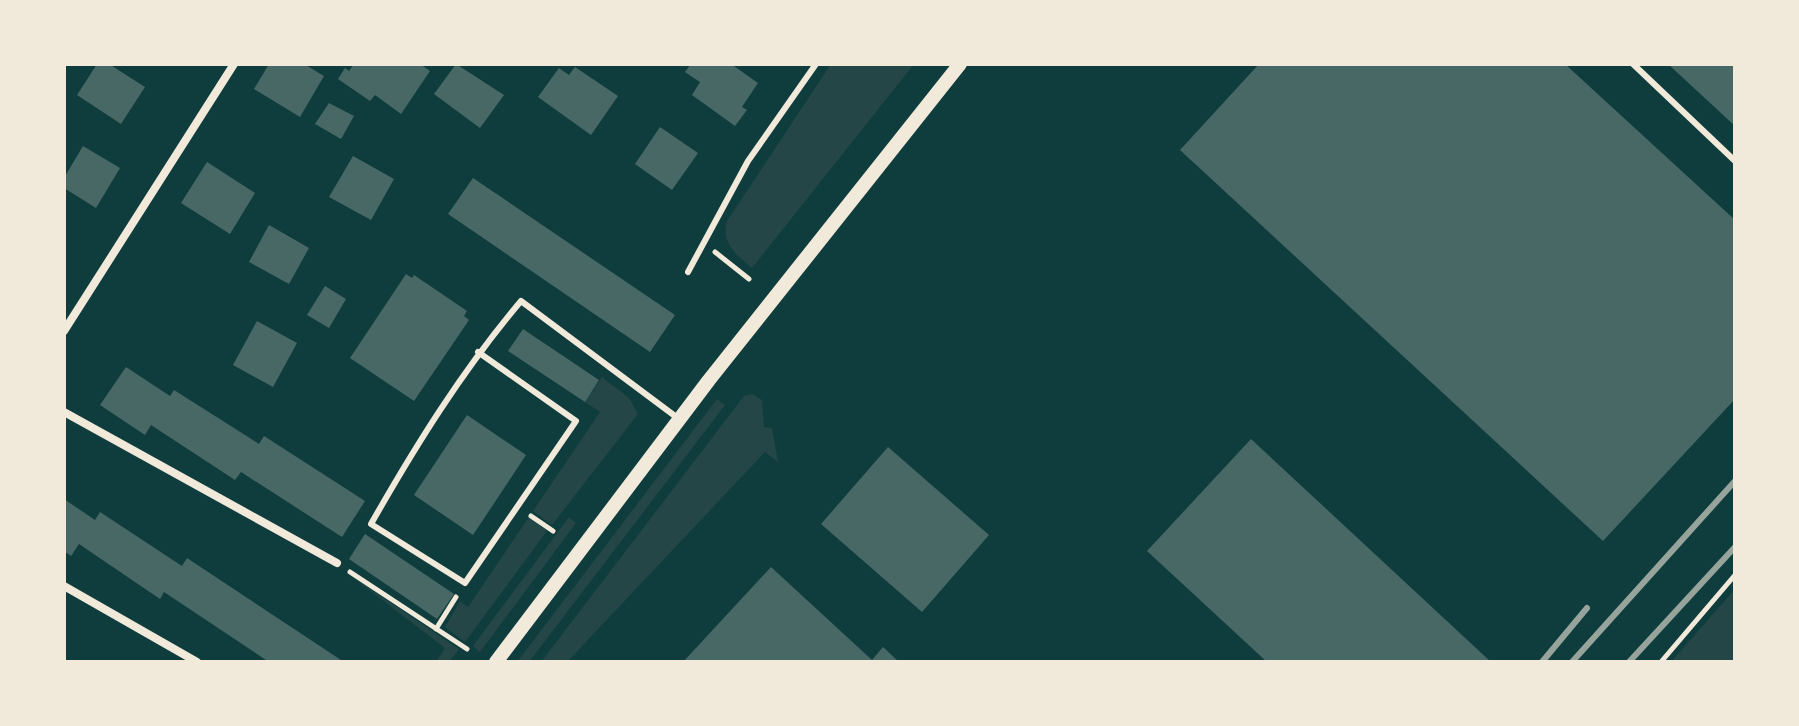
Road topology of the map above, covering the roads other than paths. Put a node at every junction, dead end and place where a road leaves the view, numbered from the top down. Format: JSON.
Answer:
{"nodes":[{"id":1,"x":234,"y":64,"type":"edge"},
{"id":2,"x":816,"y":64,"type":"edge"},
{"id":3,"x":960,"y":64,"type":"edge"},
{"id":4,"x":1633,"y":64,"type":"edge"},
{"id":5,"x":1735,"y":161,"type":"edge"},
{"id":6,"x":688,"y":272,"type":"dead end"},
{"id":7,"x":64,"y":331,"type":"edge"},
{"id":8,"x":478,"y":352,"type":"junction"},
{"id":9,"x":64,"y":412,"type":"edge"},
{"id":10,"x":679,"y":419,"type":"junction"},
{"id":11,"x":337,"y":563,"type":"road end"},
{"id":12,"x":64,"y":586,"type":"edge"},
{"id":13,"x":197,"y":662,"type":"edge"},
{"id":14,"x":496,"y":662,"type":"edge"}],
"edges":[{"from":1,"to":7,"type":"street"},
{"from":2,"to":6,"type":"lane"},
{"from":3,"to":10,"type":"street"},
{"from":4,"to":5,"type":"lane"},
{"from":8,"to":8,"type":"lane"},
{"from":8,"to":10,"type":"lane"},
{"from":9,"to":11,"type":"street"},
{"from":10,"to":14,"type":"street"},
{"from":12,"to":13,"type":"street"}]}
